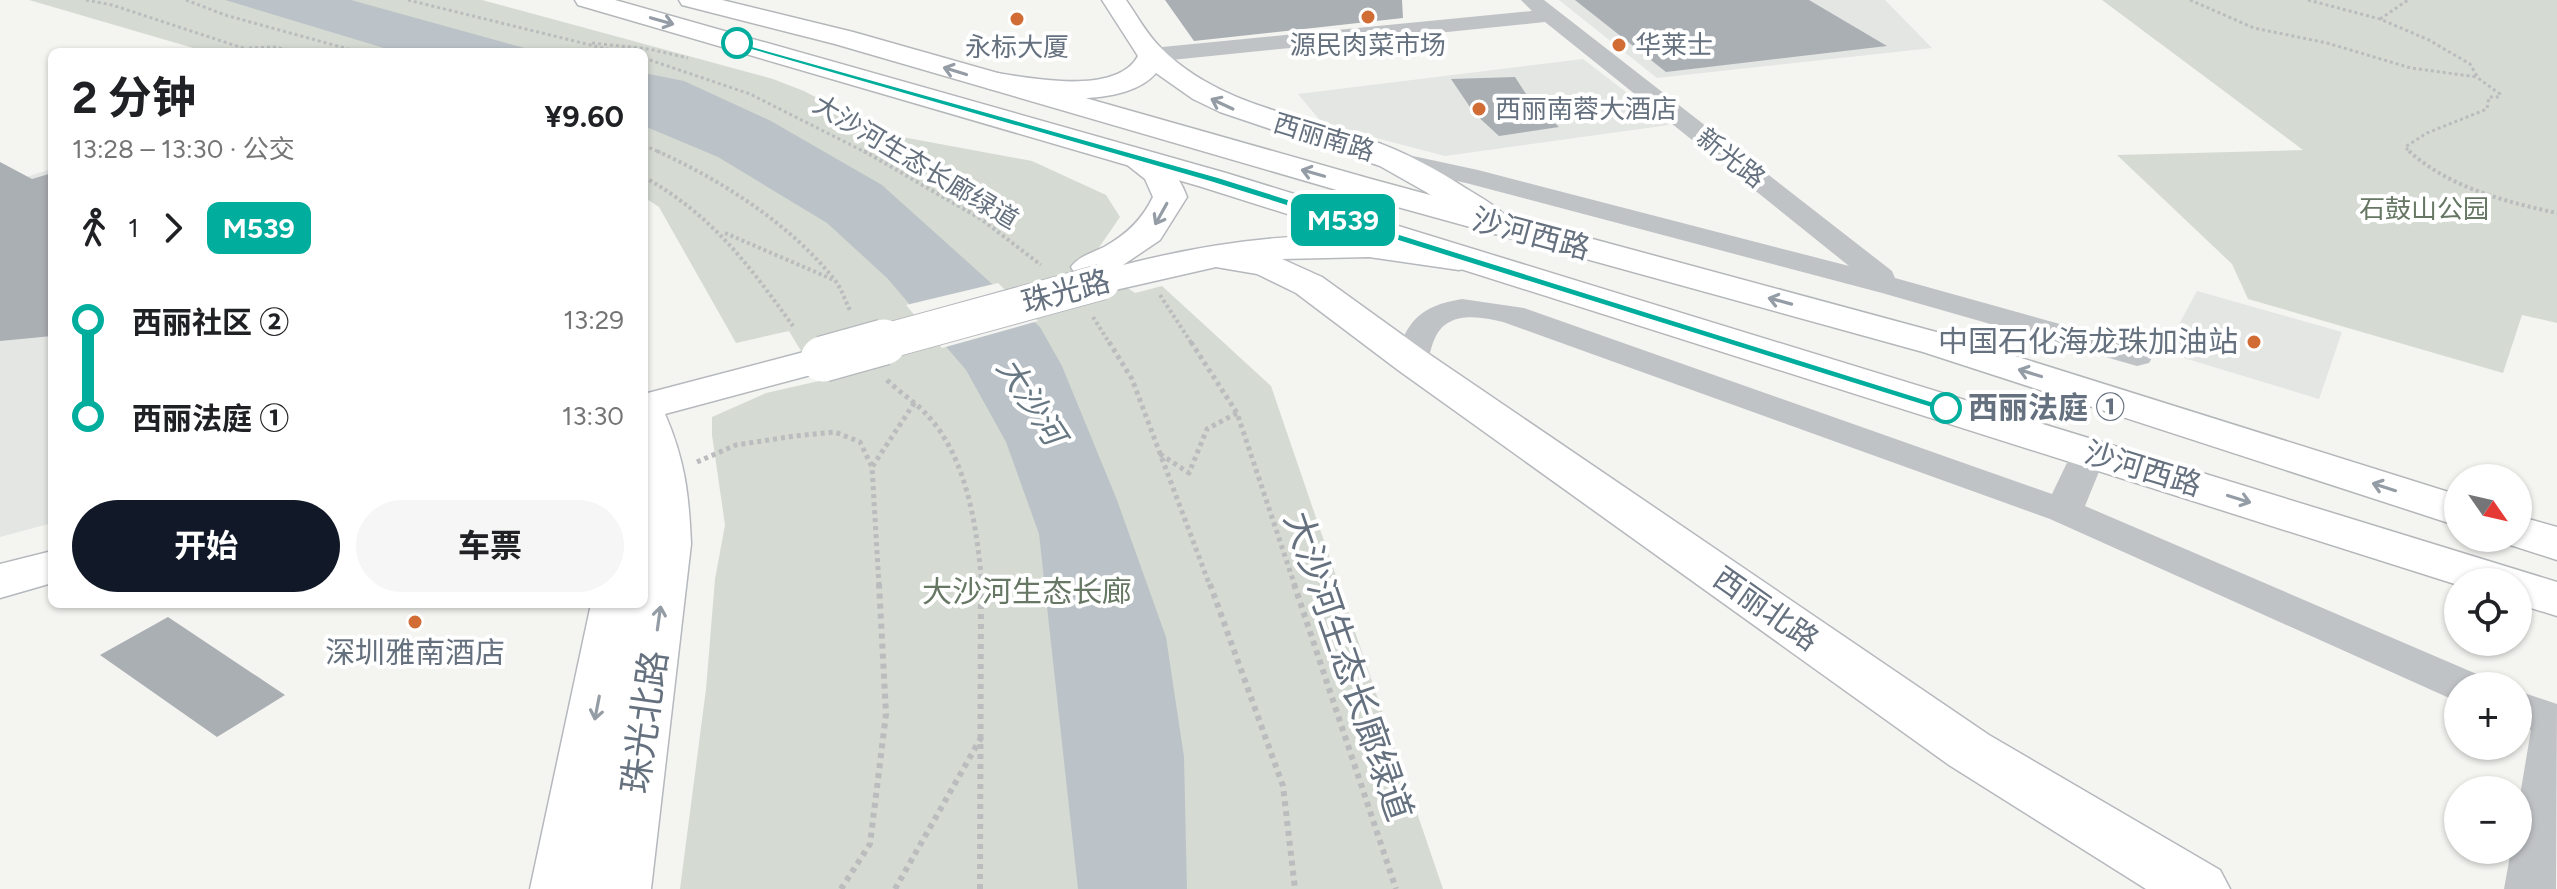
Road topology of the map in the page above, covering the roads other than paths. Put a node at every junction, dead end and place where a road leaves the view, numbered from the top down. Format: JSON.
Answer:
{"nodes":[{"id":1,"x":587,"y":0,"type":"edge"},
{"id":2,"x":691,"y":0,"type":"edge"},
{"id":3,"x":1114,"y":0,"type":"edge"},
{"id":4,"x":1541,"y":8,"type":"edge"},
{"id":5,"x":1152,"y":55,"type":"junction"},
{"id":6,"x":989,"y":81,"type":"junction"},
{"id":7,"x":1132,"y":156,"type":"junction"},
{"id":8,"x":1399,"y":161,"type":"junction"},
{"id":9,"x":1495,"y":224,"type":"junction"},
{"id":10,"x":1209,"y":255,"type":"junction"},
{"id":11,"x":1448,"y":256,"type":"junction"},
{"id":12,"x":1496,"y":267,"type":"junction"},
{"id":13,"x":1091,"y":285,"type":"junction"},
{"id":14,"x":1893,"y":287,"type":"junction"},
{"id":15,"x":1345,"y":311,"type":"junction"},
{"id":16,"x":810,"y":343,"type":"junction"},
{"id":17,"x":2137,"y":356,"type":"dead end"},
{"id":18,"x":1412,"y":361,"type":"junction"},
{"id":19,"x":648,"y":388,"type":"edge"},
{"id":20,"x":648,"y":405,"type":"edge"},
{"id":21,"x":648,"y":425,"type":"edge"},
{"id":22,"x":2089,"y":452,"type":"junction"},
{"id":23,"x":2444,"y":507,"type":"edge"},
{"id":24,"x":2064,"y":511,"type":"junction"},
{"id":25,"x":2532,"y":536,"type":"edge"},
{"id":26,"x":2557,"y":544,"type":"edge"},
{"id":27,"x":48,"y":546,"type":"edge"},
{"id":28,"x":0,"y":559,"type":"edge"},
{"id":29,"x":48,"y":568,"type":"edge"},
{"id":30,"x":2458,"y":568,"type":"edge"},
{"id":31,"x":0,"y":581,"type":"edge"},
{"id":32,"x":2532,"y":591,"type":"edge"},
{"id":33,"x":2557,"y":599,"type":"edge"},
{"id":34,"x":615,"y":608,"type":"edge"},
{"id":35,"x":2444,"y":678,"type":"edge"},
{"id":36,"x":2543,"y":717,"type":"edge"},
{"id":37,"x":562,"y":889,"type":"edge"},
{"id":38,"x":619,"y":889,"type":"edge"},
{"id":39,"x":2198,"y":889,"type":"edge"},
{"id":40,"x":2530,"y":889,"type":"edge"}],
"edges":[{"from":1,"to":7,"type":"main road","name":"沙河西路","one_way":true},
{"from":6,"to":2,"type":"main road","name":"沙河西路","one_way":true},
{"from":3,"to":5,"type":"main road","name":"西丽南路"},
{"from":4,"to":5,"type":"street"},
{"from":4,"to":14,"type":"street","name":"新光路"},
{"from":5,"to":6,"type":"main road"},
{"from":8,"to":5,"type":"main road","name":"西丽南路","one_way":true},
{"from":9,"to":6,"type":"main road","name":"沙河西路","one_way":true},
{"from":7,"to":12,"type":"main road","name":"沙河西路"},
{"from":7,"to":13,"type":"main road","name":"珠光路","one_way":true},
{"from":8,"to":9,"type":"main road","name":"西丽南路"},
{"from":8,"to":14,"type":"street"},
{"from":23,"to":9,"type":"main road","name":"沙河西路","one_way":true},
{"from":10,"to":11,"type":"main road","name":"珠光路"},
{"from":10,"to":13,"type":"main road","name":"珠光路"},
{"from":10,"to":15,"type":"main road","name":"西丽北路"},
{"from":11,"to":12,"type":"main road","name":"珠光路"},
{"from":11,"to":15,"type":"main road"},
{"from":12,"to":22,"type":"main road","name":"沙河西路"},
{"from":13,"to":16,"type":"main road","name":"珠光路","bridge":true},
{"from":14,"to":17,"type":"street"},
{"from":15,"to":18,"type":"main road","name":"西丽北路"},
{"from":16,"to":19,"type":"main road","name":"珠光路"},
{"from":16,"to":20,"type":"main road","name":"珠光路"},
{"from":18,"to":24,"type":"street"},
{"from":18,"to":39,"type":"main road","name":"西丽北路"},
{"from":38,"to":21,"type":"main road","name":"珠光北路","one_way":true},
{"from":22,"to":24,"type":"street"},
{"from":22,"to":30,"type":"main road","name":"沙河西路","one_way":true},
{"from":24,"to":35,"type":"street"},
{"from":25,"to":26,"type":"main road"},
{"from":27,"to":28,"type":"main road"},
{"from":29,"to":31,"type":"main road"},
{"from":32,"to":33,"type":"main road"},
{"from":34,"to":37,"type":"main road","name":"珠光北路","one_way":true},
{"from":36,"to":40,"type":"street"}]}
